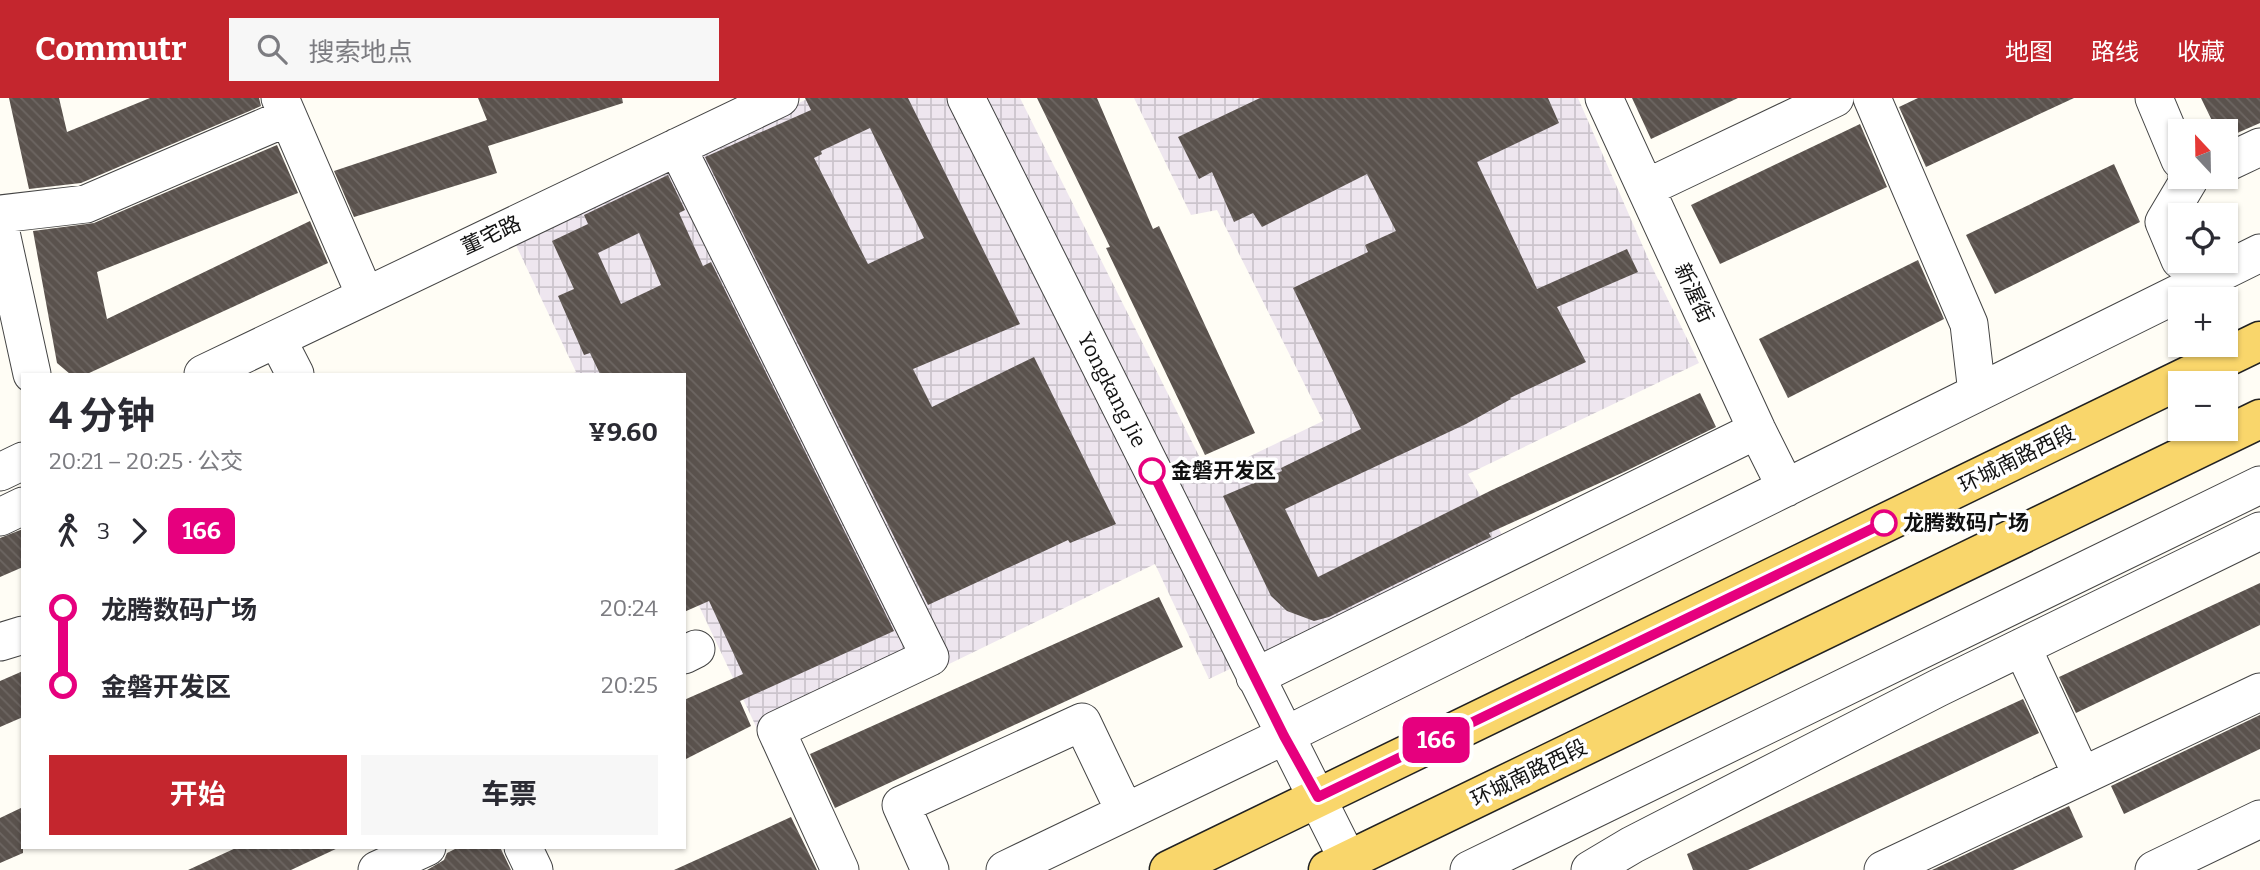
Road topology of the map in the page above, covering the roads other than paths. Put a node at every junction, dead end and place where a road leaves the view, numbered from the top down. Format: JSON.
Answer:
{"nodes":[{"id":1,"x":780,"y":98,"type":"edge"},
{"id":2,"x":966,"y":98,"type":"edge"},
{"id":3,"x":1604,"y":98,"type":"edge"},
{"id":4,"x":1835,"y":98,"type":"edge"},
{"id":5,"x":1872,"y":98,"type":"edge"},
{"id":6,"x":2154,"y":98,"type":"edge"},
{"id":7,"x":284,"y":107,"type":"edge"},
{"id":8,"x":2168,"y":129,"type":"edge"},
{"id":9,"x":2260,"y":146,"type":"edge"},
{"id":10,"x":677,"y":147,"type":"junction"},
{"id":11,"x":2238,"y":157,"type":"edge"},
{"id":12,"x":1646,"y":188,"type":"junction"},
{"id":13,"x":0,"y":214,"type":"edge"},
{"id":14,"x":2168,"y":214,"type":"edge"},
{"id":15,"x":0,"y":228,"type":"edge"},
{"id":16,"x":2168,"y":231,"type":"edge"},
{"id":17,"x":2260,"y":253,"type":"edge"},
{"id":18,"x":2238,"y":258,"type":"edge"},
{"id":19,"x":2177,"y":273,"type":"edge"},
{"id":20,"x":365,"y":295,"type":"junction"},
{"id":21,"x":277,"y":339,"type":"junction"},
{"id":22,"x":2260,"y":341,"type":"edge"},
{"id":23,"x":239,"y":367,"type":"edge"},
{"id":24,"x":32,"y":373,"type":"edge"},
{"id":25,"x":208,"y":373,"type":"edge"},
{"id":26,"x":294,"y":373,"type":"edge"},
{"id":27,"x":1977,"y":393,"type":"junction"},
{"id":28,"x":2260,"y":419,"type":"edge"},
{"id":29,"x":1757,"y":430,"type":"junction"},
{"id":30,"x":2260,"y":444,"type":"edge"},
{"id":31,"x":2177,"y":460,"type":"junction"},
{"id":32,"x":21,"y":462,"type":"edge"},
{"id":33,"x":0,"y":471,"type":"edge"},
{"id":34,"x":2260,"y":485,"type":"edge"},
{"id":35,"x":1786,"y":488,"type":"junction"},
{"id":36,"x":21,"y":507,"type":"edge"},
{"id":37,"x":0,"y":517,"type":"edge"},
{"id":38,"x":2260,"y":531,"type":"edge"},
{"id":39,"x":21,"y":636,"type":"edge"},
{"id":40,"x":0,"y":642,"type":"edge"},
{"id":41,"x":2022,"y":646,"type":"junction"},
{"id":42,"x":1255,"y":677,"type":"junction"},
{"id":43,"x":2260,"y":692,"type":"edge"},
{"id":44,"x":1284,"y":736,"type":"junction"},
{"id":45,"x":2082,"y":776,"type":"junction"},
{"id":46,"x":1318,"y":797,"type":"junction"},
{"id":47,"x":1125,"y":812,"type":"junction"},
{"id":48,"x":2260,"y":819,"type":"edge"},
{"id":49,"x":423,"y":849,"type":"edge"},
{"id":50,"x":524,"y":849,"type":"edge"},
{"id":51,"x":1343,"y":867,"type":"edge"},
{"id":52,"x":377,"y":870,"type":"edge"},
{"id":53,"x":534,"y":870,"type":"edge"},
{"id":54,"x":840,"y":870,"type":"edge"},
{"id":55,"x":930,"y":870,"type":"edge"},
{"id":56,"x":1005,"y":870,"type":"edge"},
{"id":57,"x":1169,"y":870,"type":"edge"},
{"id":58,"x":1469,"y":870,"type":"edge"},
{"id":59,"x":1590,"y":870,"type":"edge"},
{"id":60,"x":1883,"y":870,"type":"edge"},
{"id":61,"x":2154,"y":870,"type":"edge"}],
"edges":[{"from":1,"to":10,"type":"street","name":"董宅路"},
{"from":2,"to":42,"type":"street","name":"Yongkang Jie"},
{"from":3,"to":12,"type":"street","name":"新渥街"},
{"from":4,"to":12,"type":"street"},
{"from":5,"to":27,"type":"street"},
{"from":6,"to":8,"type":"street"},
{"from":7,"to":13,"type":"street"},
{"from":7,"to":20,"type":"street"},
{"from":9,"to":11,"type":"street"},
{"from":10,"to":20,"type":"street","name":"董宅路"},
{"from":10,"to":54,"type":"street"},
{"from":12,"to":29,"type":"street","name":"新渥街"},
{"from":14,"to":16,"type":"street"},
{"from":15,"to":24,"type":"street"},
{"from":17,"to":18,"type":"street"},
{"from":19,"to":27,"type":"street"},
{"from":20,"to":21,"type":"street","name":"董宅路"},
{"from":21,"to":23,"type":"street","name":"董宅路"},
{"from":21,"to":26,"type":"street"},
{"from":22,"to":46,"type":"main road","name":"环城南路西段"},
{"from":23,"to":25,"type":"street","name":"董宅路"},
{"from":27,"to":35,"type":"street"},
{"from":28,"to":31,"type":"main road","name":"环城南路西段"},
{"from":29,"to":35,"type":"street","name":"新渥街"},
{"from":29,"to":42,"type":"street"},
{"from":30,"to":31,"type":"main road"},
{"from":31,"to":51,"type":"main road","name":"环城南路西段"},
{"from":32,"to":33,"type":"street"},
{"from":34,"to":58,"type":"street"},
{"from":35,"to":44,"type":"street"},
{"from":36,"to":37,"type":"street"},
{"from":38,"to":41,"type":"street"},
{"from":39,"to":40,"type":"street"},
{"from":41,"to":45,"type":"street"},
{"from":41,"to":59,"type":"street"},
{"from":42,"to":44,"type":"street","name":"Yongkang Jie"},
{"from":43,"to":45,"type":"street"},
{"from":44,"to":46,"type":"street","name":"Yongkang Jie"},
{"from":44,"to":47,"type":"street"},
{"from":45,"to":60,"type":"street"},
{"from":46,"to":51,"type":"street","name":"Yongkang Jie"},
{"from":46,"to":57,"type":"main road","name":"环城南路西段"},
{"from":47,"to":55,"type":"street"},
{"from":47,"to":56,"type":"street"},
{"from":48,"to":61,"type":"street"},
{"from":49,"to":52,"type":"street"},
{"from":50,"to":53,"type":"street"}]}
